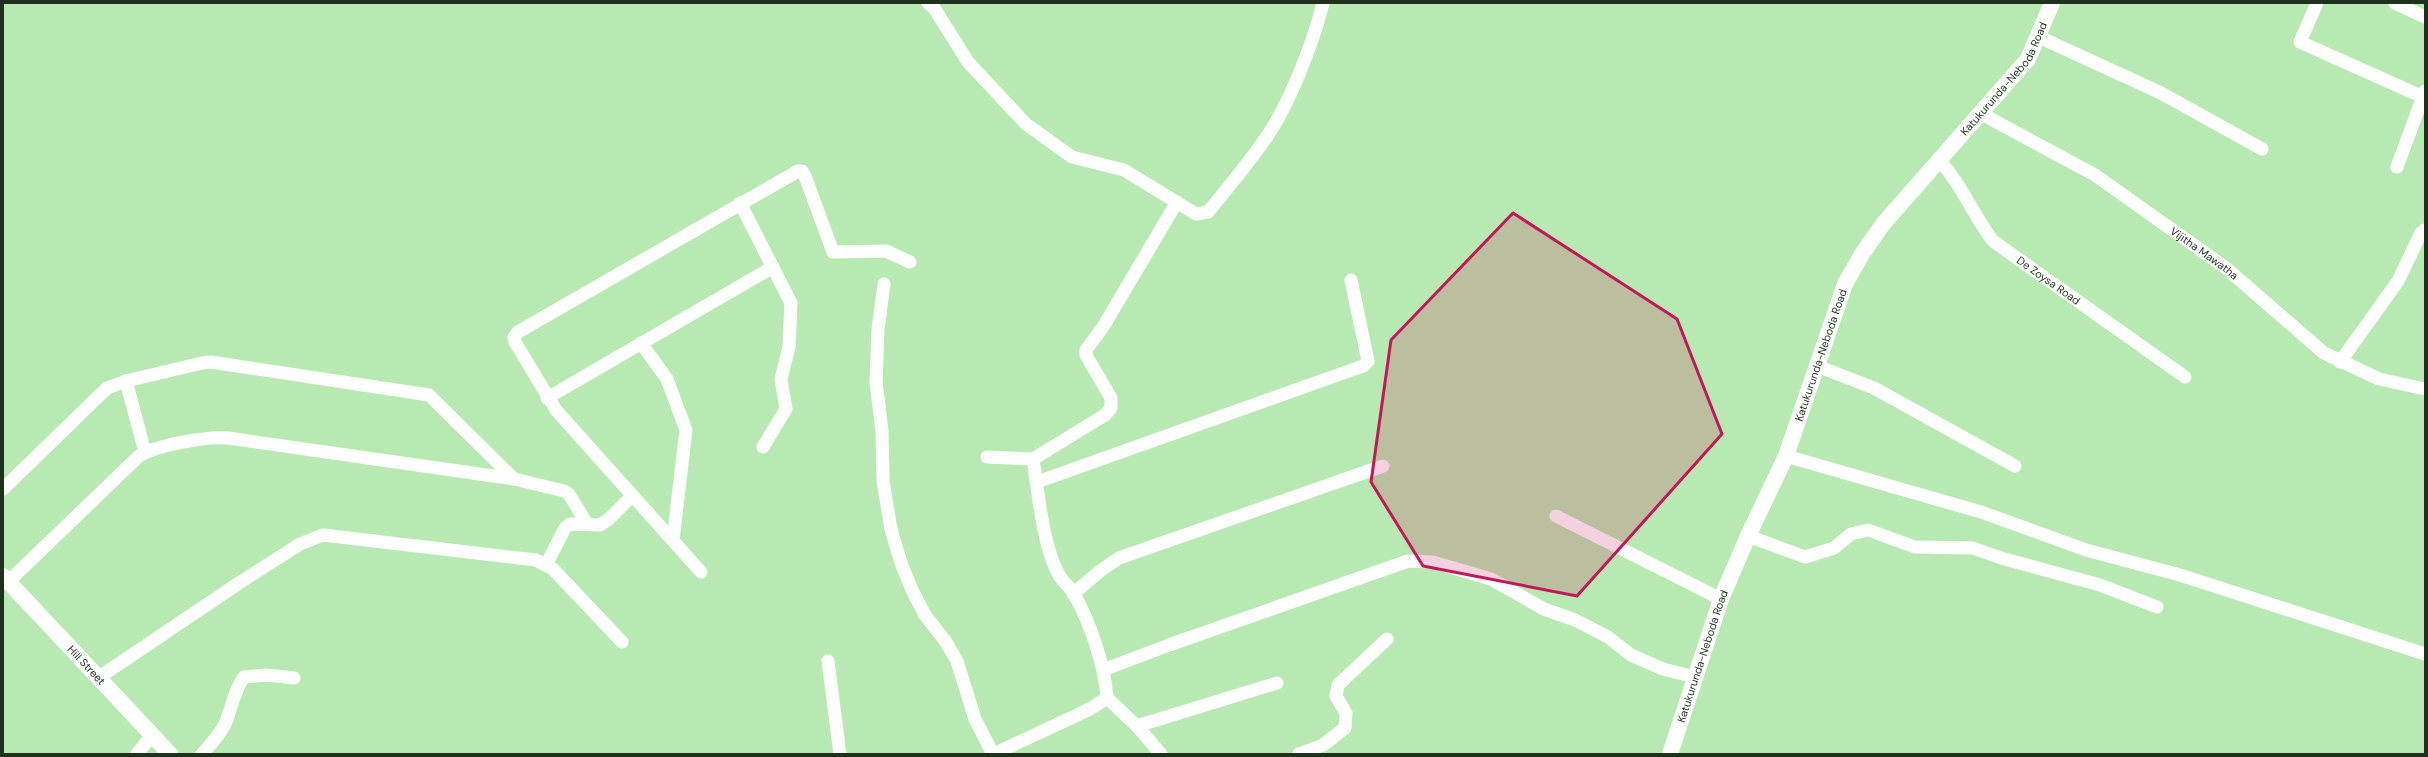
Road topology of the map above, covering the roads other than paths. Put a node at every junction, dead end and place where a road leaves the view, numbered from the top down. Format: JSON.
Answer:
{"nodes":[{"id":1,"x":928,"y":3,"type":"edge"},
{"id":2,"x":1323,"y":3,"type":"edge"},
{"id":3,"x":2052,"y":3,"type":"edge"},
{"id":4,"x":2317,"y":3,"type":"edge"},
{"id":5,"x":2395,"y":3,"type":"edge"},
{"id":6,"x":2425,"y":17,"type":"edge"},
{"id":7,"x":2039,"y":37,"type":"junction"},
{"id":8,"x":2424,"y":94,"type":"edge"},
{"id":9,"x":1980,"y":113,"type":"junction"},
{"id":10,"x":2262,"y":149,"type":"dead end"},
{"id":11,"x":1938,"y":160,"type":"junction"},
{"id":12,"x":2397,"y":167,"type":"dead end"},
{"id":13,"x":1177,"y":202,"type":"junction"},
{"id":14,"x":740,"y":203,"type":"junction"},
{"id":15,"x":2425,"y":230,"type":"edge"},
{"id":16,"x":910,"y":262,"type":"dead end"},
{"id":17,"x":773,"y":267,"type":"junction"},
{"id":18,"x":1351,"y":280,"type":"dead end"},
{"id":19,"x":884,"y":284,"type":"dead end"},
{"id":20,"x":641,"y":343,"type":"junction"},
{"id":21,"x":2340,"y":362,"type":"junction"},
{"id":22,"x":1817,"y":366,"type":"junction"},
{"id":23,"x":2185,"y":378,"type":"dead end"},
{"id":24,"x":126,"y":381,"type":"junction"},
{"id":25,"x":2425,"y":389,"type":"edge"},
{"id":26,"x":547,"y":398,"type":"junction"},
{"id":27,"x":763,"y":447,"type":"dead end"},
{"id":28,"x":145,"y":452,"type":"junction"},
{"id":29,"x":1786,"y":456,"type":"junction"},
{"id":30,"x":987,"y":457,"type":"dead end"},
{"id":31,"x":1033,"y":459,"type":"junction"},
{"id":32,"x":1383,"y":466,"type":"dead end"},
{"id":33,"x":2015,"y":466,"type":"dead end"},
{"id":34,"x":514,"y":479,"type":"junction"},
{"id":35,"x":1037,"y":482,"type":"junction"},
{"id":36,"x":3,"y":489,"type":"edge"},
{"id":37,"x":632,"y":496,"type":"junction"},
{"id":38,"x":1556,"y":516,"type":"dead end"},
{"id":39,"x":587,"y":524,"type":"junction"},
{"id":40,"x":1748,"y":536,"type":"junction"},
{"id":41,"x":673,"y":540,"type":"junction"},
{"id":42,"x":546,"y":565,"type":"junction"},
{"id":43,"x":701,"y":572,"type":"dead end"},
{"id":44,"x":6,"y":579,"type":"edge"},
{"id":45,"x":1073,"y":594,"type":"junction"},
{"id":46,"x":1721,"y":598,"type":"junction"},
{"id":47,"x":2157,"y":608,"type":"dead end"},
{"id":48,"x":1388,"y":639,"type":"dead end"},
{"id":49,"x":622,"y":642,"type":"dead end"},
{"id":50,"x":2425,"y":654,"type":"edge"},
{"id":51,"x":828,"y":661,"type":"dead end"},
{"id":52,"x":1103,"y":670,"type":"junction"},
{"id":53,"x":98,"y":678,"type":"junction"},
{"id":54,"x":294,"y":678,"type":"dead end"},
{"id":55,"x":1695,"y":678,"type":"junction"},
{"id":56,"x":1277,"y":683,"type":"dead end"},
{"id":57,"x":1107,"y":698,"type":"junction"},
{"id":58,"x":1138,"y":726,"type":"junction"},
{"id":59,"x":152,"y":735,"type":"junction"},
{"id":60,"x":838,"y":751,"type":"edge"},
{"id":61,"x":137,"y":754,"type":"edge"},
{"id":62,"x":170,"y":754,"type":"edge"},
{"id":63,"x":202,"y":754,"type":"edge"},
{"id":64,"x":993,"y":754,"type":"edge"},
{"id":65,"x":1160,"y":754,"type":"edge"},
{"id":66,"x":1299,"y":754,"type":"edge"},
{"id":67,"x":1671,"y":754,"type":"edge"}],
"edges":[{"from":1,"to":13,"type":"street"},
{"from":2,"to":13,"type":"street"},
{"from":3,"to":7,"type":"main road","name":"Katukurunda-Neboda Road"},
{"from":4,"to":8,"type":"street"},
{"from":5,"to":6,"type":"street"},
{"from":7,"to":9,"type":"main road","name":"Katukurunda-Neboda Road"},
{"from":7,"to":10,"type":"street"},
{"from":8,"to":12,"type":"street"},
{"from":9,"to":11,"type":"main road","name":"Katukurunda-Neboda Road"},
{"from":9,"to":21,"type":"street","name":"Vijitha Mawatha"},
{"from":11,"to":22,"type":"main road","name":"Katukurunda-Neboda Road"},
{"from":11,"to":23,"type":"street","name":"De Zoysa Road"},
{"from":13,"to":31,"type":"street"},
{"from":14,"to":16,"type":"street"},
{"from":14,"to":17,"type":"street"},
{"from":14,"to":26,"type":"street"},
{"from":15,"to":21,"type":"street"},
{"from":17,"to":20,"type":"street"},
{"from":17,"to":27,"type":"street"},
{"from":18,"to":35,"type":"street"},
{"from":19,"to":64,"type":"street"},
{"from":20,"to":26,"type":"street"},
{"from":20,"to":41,"type":"street"},
{"from":21,"to":25,"type":"street","name":"Vijitha Mawatha"},
{"from":22,"to":29,"type":"main road","name":"Katukurunda-Neboda Road"},
{"from":22,"to":33,"type":"street"},
{"from":24,"to":28,"type":"street"},
{"from":24,"to":34,"type":"street"},
{"from":24,"to":36,"type":"street"},
{"from":26,"to":37,"type":"street"},
{"from":28,"to":34,"type":"street"},
{"from":28,"to":44,"type":"street"},
{"from":29,"to":40,"type":"main road","name":"Katukurunda-Neboda Road"},
{"from":29,"to":50,"type":"street"},
{"from":30,"to":31,"type":"street"},
{"from":31,"to":35,"type":"street"},
{"from":32,"to":45,"type":"street"},
{"from":34,"to":39,"type":"street"},
{"from":35,"to":45,"type":"street"},
{"from":37,"to":39,"type":"street"},
{"from":37,"to":41,"type":"street"},
{"from":38,"to":46,"type":"street"},
{"from":39,"to":42,"type":"street"},
{"from":40,"to":46,"type":"main road","name":"Katukurunda-Neboda Road"},
{"from":40,"to":47,"type":"street"},
{"from":41,"to":43,"type":"street"},
{"from":42,"to":49,"type":"street"},
{"from":42,"to":53,"type":"street"},
{"from":44,"to":53,"type":"main road","name":"Hill Street"},
{"from":45,"to":52,"type":"street"},
{"from":46,"to":55,"type":"main road","name":"Katukurunda-Neboda Road"},
{"from":48,"to":66,"type":"street"},
{"from":51,"to":60,"type":"street"},
{"from":52,"to":55,"type":"street"},
{"from":52,"to":57,"type":"street"},
{"from":53,"to":59,"type":"main road","name":"Hill Street"},
{"from":54,"to":63,"type":"street"},
{"from":55,"to":67,"type":"main road","name":"Katukurunda-Neboda Road"},
{"from":56,"to":58,"type":"street"},
{"from":57,"to":58,"type":"street"},
{"from":57,"to":64,"type":"street"},
{"from":58,"to":65,"type":"street"},
{"from":59,"to":61,"type":"street"},
{"from":59,"to":62,"type":"main road","name":"Hill Street"}]}
